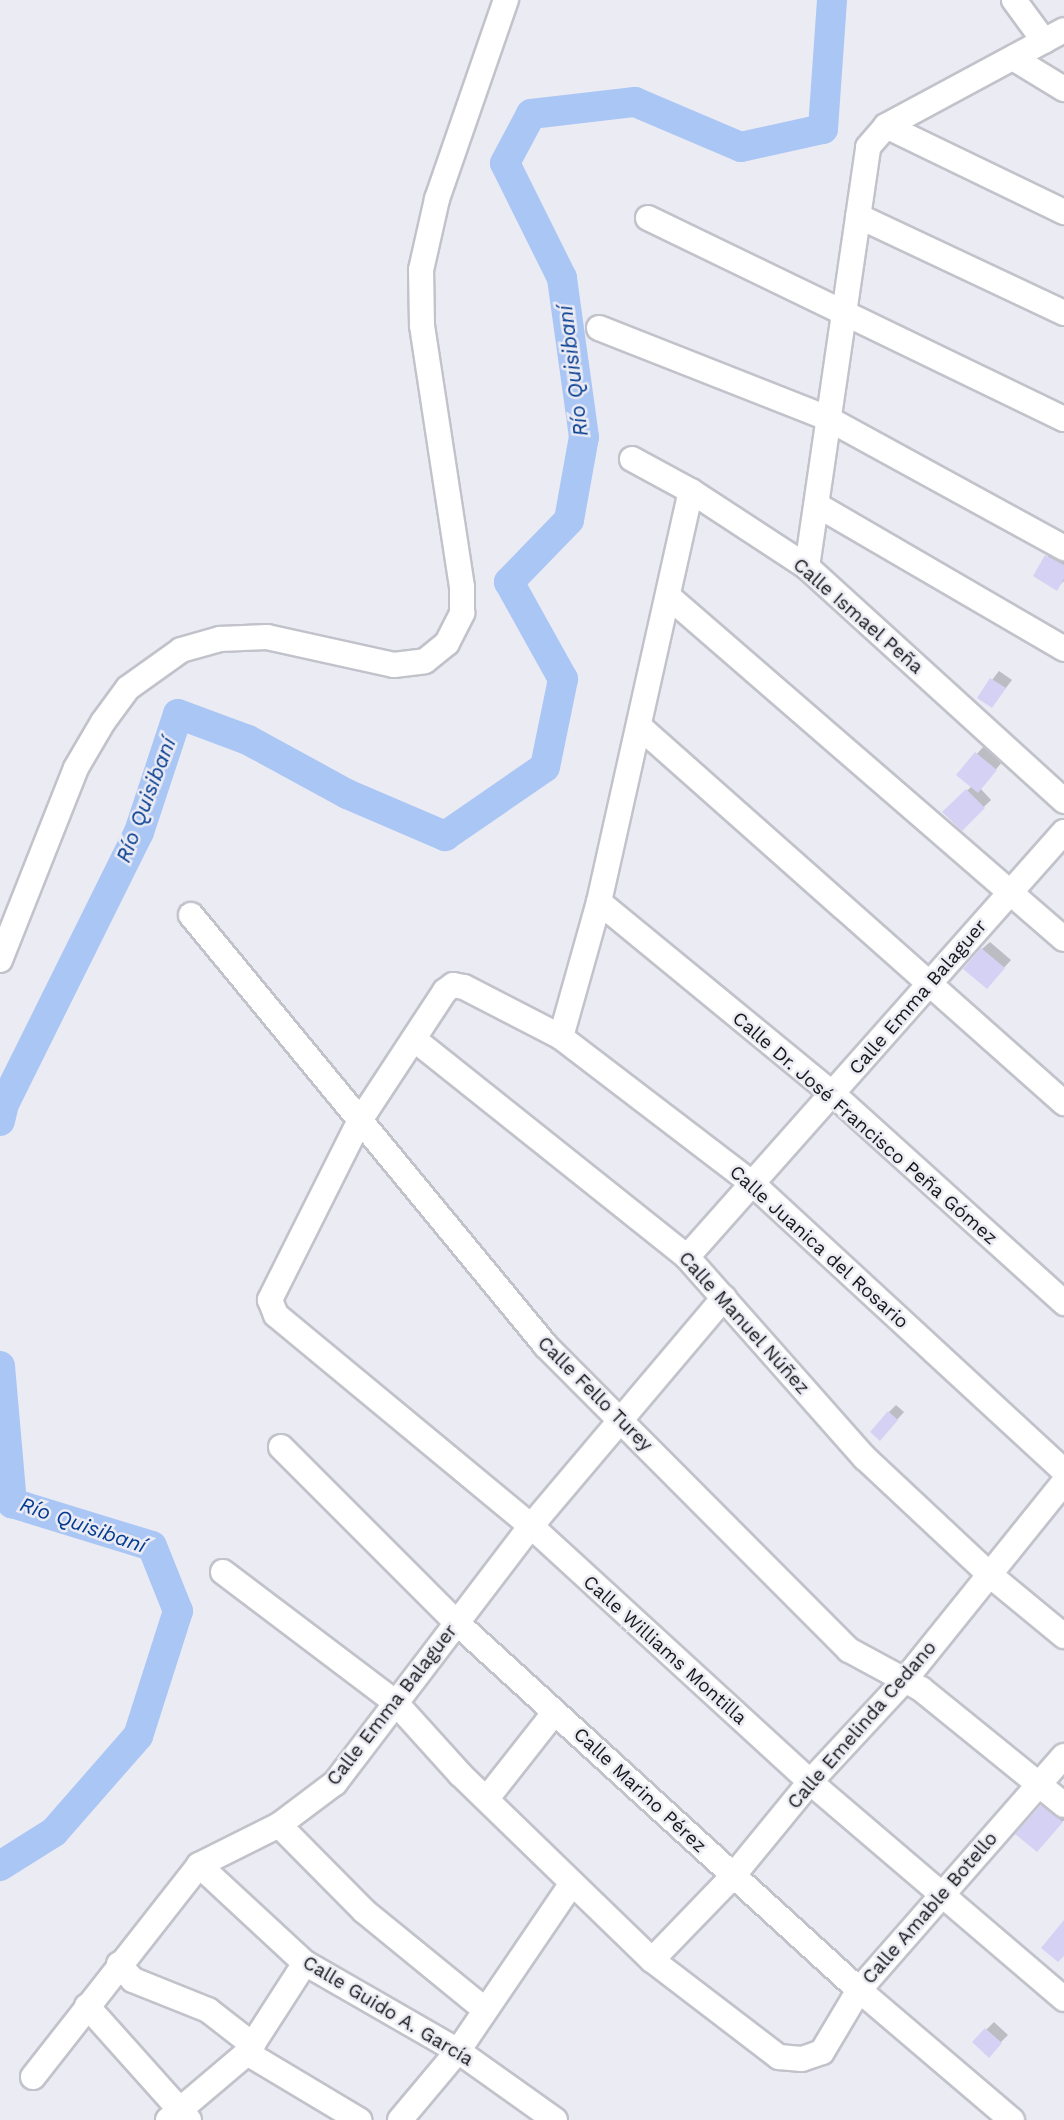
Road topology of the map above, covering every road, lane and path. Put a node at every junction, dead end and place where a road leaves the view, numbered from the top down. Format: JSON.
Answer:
{"nodes":[{"id":1,"x":506,"y":0,"type":"edge"},
{"id":2,"x":1014,"y":0,"type":"edge"},
{"id":3,"x":1054,"y":36,"type":"edge"},
{"id":4,"x":1013,"y":58,"type":"junction"},
{"id":5,"x":1064,"y":89,"type":"edge"},
{"id":6,"x":886,"y":126,"type":"junction"},
{"id":7,"x":1064,"y":212,"type":"edge"},
{"id":8,"x":858,"y":216,"type":"junction"},
{"id":9,"x":649,"y":218,"type":"dead end"},
{"id":10,"x":842,"y":313,"type":"junction"},
{"id":11,"x":1064,"y":313,"type":"edge"},
{"id":12,"x":599,"y":328,"type":"dead end"},
{"id":13,"x":825,"y":417,"type":"junction"},
{"id":14,"x":1064,"y":419,"type":"edge"},
{"id":15,"x":632,"y":459,"type":"dead end"},
{"id":16,"x":691,"y":491,"type":"junction"},
{"id":17,"x":817,"y":505,"type":"junction"},
{"id":18,"x":1064,"y":548,"type":"edge"},
{"id":19,"x":807,"y":567,"type":"junction"},
{"id":20,"x":668,"y":596,"type":"junction"},
{"id":21,"x":1064,"y":649,"type":"edge"},
{"id":22,"x":639,"y":727,"type":"junction"},
{"id":23,"x":1064,"y":802,"type":"edge"},
{"id":24,"x":1064,"y":832,"type":"edge"},
{"id":25,"x":1012,"y":891,"type":"junction"},
{"id":26,"x":599,"y":902,"type":"junction"},
{"id":27,"x":191,"y":915,"type":"dead end"},
{"id":28,"x":1064,"y":939,"type":"edge"},
{"id":29,"x":0,"y":960,"type":"edge"},
{"id":30,"x":927,"y":983,"type":"junction"},
{"id":31,"x":561,"y":1037,"type":"junction"},
{"id":32,"x":414,"y":1039,"type":"junction"},
{"id":33,"x":833,"y":1094,"type":"junction"},
{"id":34,"x":1064,"y":1103,"type":"edge"},
{"id":35,"x":359,"y":1122,"type":"junction"},
{"id":36,"x":753,"y":1184,"type":"junction"},
{"id":37,"x":687,"y":1257,"type":"junction"},
{"id":38,"x":724,"y":1298,"type":"junction"},
{"id":39,"x":1064,"y":1303,"type":"edge"},
{"id":40,"x":623,"y":1422,"type":"junction"},
{"id":41,"x":281,"y":1447,"type":"dead end"},
{"id":42,"x":1064,"y":1471,"type":"edge"},
{"id":43,"x":1064,"y":1482,"type":"edge"},
{"id":44,"x":531,"y":1526,"type":"junction"},
{"id":45,"x":223,"y":1572,"type":"dead end"},
{"id":46,"x":990,"y":1575,"type":"junction"},
{"id":47,"x":456,"y":1622,"type":"junction"},
{"id":48,"x":1064,"y":1636,"type":"edge"},
{"id":49,"x":904,"y":1681,"type":"junction"},
{"id":50,"x":395,"y":1702,"type":"junction"},
{"id":51,"x":555,"y":1712,"type":"junction"},
{"id":52,"x":1064,"y":1756,"type":"edge"},
{"id":53,"x":810,"y":1782,"type":"junction"},
{"id":54,"x":1040,"y":1783,"type":"junction"},
{"id":55,"x":488,"y":1797,"type":"junction"},
{"id":56,"x":1064,"y":1805,"type":"edge"},
{"id":57,"x":279,"y":1825,"type":"junction"},
{"id":58,"x":199,"y":1864,"type":"junction"},
{"id":59,"x":733,"y":1876,"type":"junction"},
{"id":60,"x":572,"y":1884,"type":"junction"},
{"id":61,"x":940,"y":1894,"type":"junction"},
{"id":62,"x":652,"y":1960,"type":"junction"},
{"id":63,"x":305,"y":1963,"type":"junction"},
{"id":64,"x":120,"y":1964,"type":"junction"},
{"id":65,"x":859,"y":1990,"type":"junction"},
{"id":66,"x":1064,"y":1999,"type":"edge"},
{"id":67,"x":87,"y":2006,"type":"junction"},
{"id":68,"x":483,"y":2008,"type":"junction"},
{"id":69,"x":250,"y":2049,"type":"junction"},
{"id":70,"x":458,"y":2051,"type":"junction"},
{"id":71,"x":33,"y":2077,"type":"dead end"},
{"id":72,"x":179,"y":2118,"type":"edge"},
{"id":73,"x":359,"y":2120,"type":"edge"},
{"id":74,"x":400,"y":2120,"type":"edge"},
{"id":75,"x":555,"y":2120,"type":"edge"},
{"id":76,"x":1012,"y":2120,"type":"edge"}],
"edges":[{"from":1,"to":29,"type":"street"},
{"from":2,"to":3,"type":"street"},
{"from":3,"to":4,"type":"street"},
{"from":4,"to":5,"type":"street"},
{"from":4,"to":6,"type":"street"},
{"from":6,"to":7,"type":"street"},
{"from":6,"to":8,"type":"street"},
{"from":8,"to":10,"type":"street"},
{"from":8,"to":11,"type":"street"},
{"from":9,"to":10,"type":"street"},
{"from":10,"to":13,"type":"street"},
{"from":10,"to":14,"type":"street"},
{"from":12,"to":13,"type":"street"},
{"from":13,"to":17,"type":"street"},
{"from":13,"to":18,"type":"street"},
{"from":15,"to":16,"type":"street","name":"Calle Ismael Peña"},
{"from":16,"to":19,"type":"street","name":"Calle Ismael Peña"},
{"from":16,"to":20,"type":"street"},
{"from":17,"to":19,"type":"street"},
{"from":17,"to":21,"type":"street"},
{"from":19,"to":23,"type":"street","name":"Calle Ismael Peña"},
{"from":20,"to":22,"type":"street"},
{"from":20,"to":25,"type":"street"},
{"from":22,"to":26,"type":"street"},
{"from":22,"to":30,"type":"street"},
{"from":24,"to":25,"type":"street","name":"Calle Emma Balaguer"},
{"from":25,"to":28,"type":"street"},
{"from":25,"to":30,"type":"street","name":"Calle Emma Balaguer"},
{"from":26,"to":31,"type":"street"},
{"from":26,"to":33,"type":"street","name":"Calle Dr. José Francisco Peña Gómez"},
{"from":27,"to":35,"type":"street","name":"Calle Fello Turey"},
{"from":30,"to":33,"type":"street","name":"Calle Emma Balaguer"},
{"from":30,"to":34,"type":"street"},
{"from":31,"to":32,"type":"street","name":"Calle Juanica del Rosario"},
{"from":31,"to":36,"type":"street","name":"Calle Juanica del Rosario"},
{"from":32,"to":35,"type":"street"},
{"from":32,"to":37,"type":"street","name":"Calle Manuel Núñez"},
{"from":33,"to":36,"type":"street","name":"Calle Emma Balaguer"},
{"from":33,"to":39,"type":"street","name":"Calle Dr. José Francisco Peña Gómez"},
{"from":35,"to":40,"type":"street","name":"Calle Fello Turey"},
{"from":35,"to":44,"type":"street","name":"Calle Williams Montilla"},
{"from":36,"to":37,"type":"street","name":"Calle Emma Balaguer"},
{"from":36,"to":42,"type":"street","name":"Calle Juanica del Rosario"},
{"from":37,"to":38,"type":"street","name":"Calle Manuel Núñez"},
{"from":38,"to":40,"type":"street","name":"Calle Emma Balaguer"},
{"from":38,"to":46,"type":"street","name":"Calle Manuel Núñez"},
{"from":40,"to":44,"type":"street","name":"Calle Emma Balaguer"},
{"from":40,"to":49,"type":"street","name":"Calle Fello Turey"},
{"from":41,"to":47,"type":"street","name":"Calle Marino Pérez"},
{"from":43,"to":46,"type":"street","name":"Calle Emelinda Cedano"},
{"from":44,"to":47,"type":"street","name":"Calle Emma Balaguer"},
{"from":44,"to":53,"type":"street","name":"Calle Williams Montilla"},
{"from":45,"to":50,"type":"street"},
{"from":46,"to":48,"type":"street","name":"Calle Manuel Núñez"},
{"from":46,"to":49,"type":"street","name":"Calle Emelinda Cedano"},
{"from":47,"to":50,"type":"street","name":"Calle Emma Balaguer"},
{"from":47,"to":51,"type":"street","name":"Calle Marino Pérez"},
{"from":49,"to":53,"type":"street","name":"Calle Emelinda Cedano"},
{"from":49,"to":54,"type":"street","name":"Calle Fello Turey"},
{"from":50,"to":55,"type":"street"},
{"from":50,"to":57,"type":"street","name":"Calle Emma Balaguer"},
{"from":51,"to":55,"type":"street"},
{"from":51,"to":59,"type":"street","name":"Calle Marino Pérez"},
{"from":52,"to":54,"type":"street","name":"Calle Amable Botello"},
{"from":53,"to":59,"type":"street","name":"Calle Emelinda Cedano"},
{"from":53,"to":61,"type":"street","name":"Calle Williams Montilla"},
{"from":54,"to":56,"type":"street","name":"Calle Fello Turey"},
{"from":54,"to":61,"type":"street","name":"Calle Amable Botello"},
{"from":55,"to":60,"type":"street"},
{"from":57,"to":58,"type":"street","name":"Calle Emma Balaguer"},
{"from":57,"to":68,"type":"street"},
{"from":58,"to":63,"type":"street","name":"Calle Guido A. García"},
{"from":58,"to":64,"type":"street","name":"Calle Emma Balaguer"},
{"from":59,"to":62,"type":"street","name":"Calle Emelinda Cedano"},
{"from":59,"to":65,"type":"street","name":"Calle Marino Pérez"},
{"from":60,"to":62,"type":"street"},
{"from":60,"to":68,"type":"street"},
{"from":61,"to":65,"type":"street","name":"Calle Amable Botello"},
{"from":61,"to":66,"type":"street","name":"Calle Williams Montilla"},
{"from":62,"to":65,"type":"street","name":"Calle Amable Botello"},
{"from":63,"to":69,"type":"street"},
{"from":63,"to":70,"type":"street","name":"Calle Guido A. García"},
{"from":64,"to":67,"type":"street","name":"Calle Emma Balaguer"},
{"from":64,"to":69,"type":"street"},
{"from":65,"to":76,"type":"street","name":"Calle Marino Pérez"},
{"from":67,"to":71,"type":"street","name":"Calle Emma Balaguer"},
{"from":67,"to":72,"type":"street"},
{"from":68,"to":70,"type":"street"},
{"from":69,"to":72,"type":"street"},
{"from":69,"to":73,"type":"street"},
{"from":70,"to":74,"type":"street"},
{"from":70,"to":75,"type":"street","name":"Calle Guido A. García"}]}
